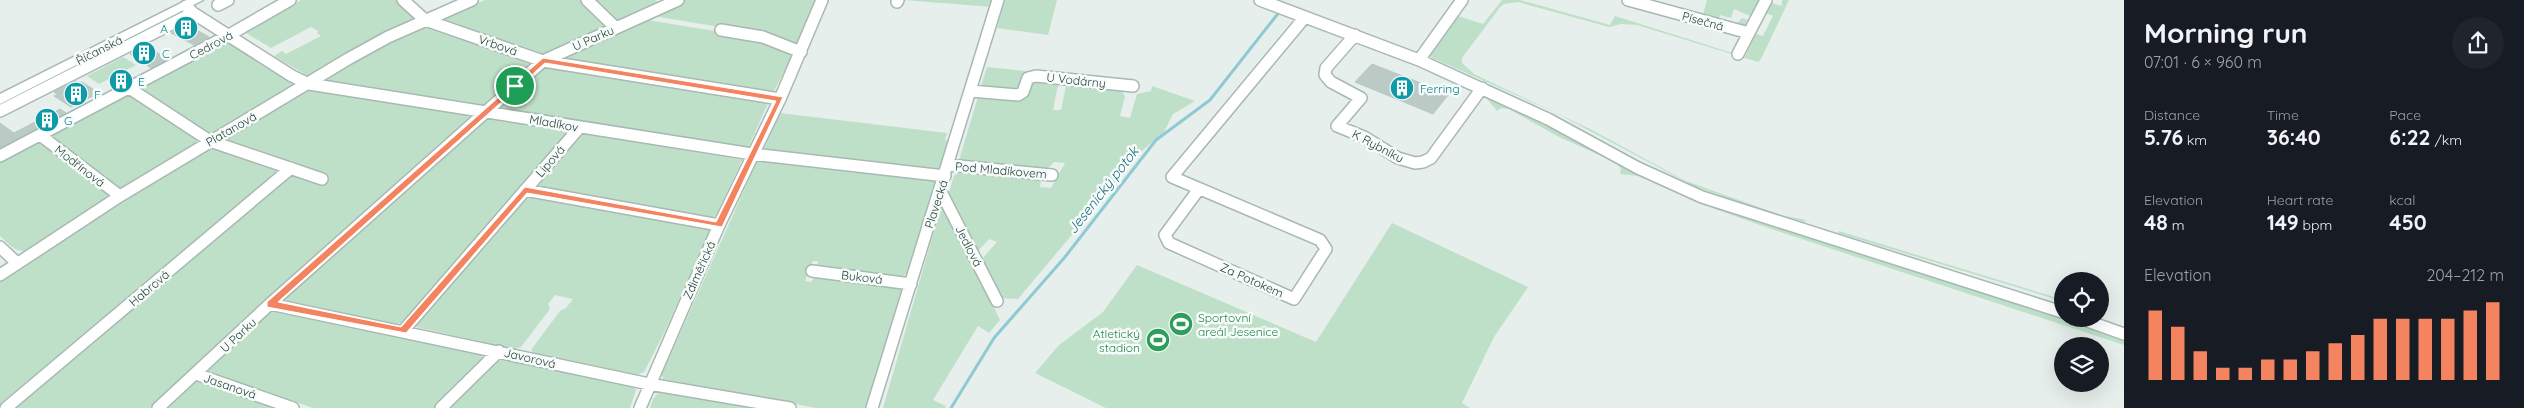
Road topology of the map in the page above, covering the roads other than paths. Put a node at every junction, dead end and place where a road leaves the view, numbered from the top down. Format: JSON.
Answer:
{"nodes":[{"id":1,"x":228,"y":0,"type":"edge"},
{"id":2,"x":403,"y":0,"type":"edge"},
{"id":3,"x":472,"y":0,"type":"edge"},
{"id":4,"x":587,"y":0,"type":"edge"},
{"id":5,"x":822,"y":0,"type":"edge"},
{"id":6,"x":998,"y":0,"type":"edge"},
{"id":7,"x":1260,"y":0,"type":"edge"},
{"id":8,"x":1462,"y":0,"type":"edge"},
{"id":9,"x":1628,"y":0,"type":"edge"},
{"id":10,"x":1766,"y":0,"type":"edge"},
{"id":11,"x":287,"y":1,"type":"edge"},
{"id":12,"x":669,"y":2,"type":"edge"},
{"id":13,"x":218,"y":5,"type":"dead end"},
{"id":14,"x":192,"y":6,"type":"edge"},
{"id":15,"x":1305,"y":17,"type":"junction"},
{"id":16,"x":425,"y":20,"type":"junction"},
{"id":17,"x":616,"y":28,"type":"junction"},
{"id":18,"x":721,"y":30,"type":"dead end"},
{"id":19,"x":1749,"y":33,"type":"junction"},
{"id":20,"x":1355,"y":35,"type":"junction"},
{"id":21,"x":229,"y":36,"type":"junction"},
{"id":22,"x":801,"y":52,"type":"junction"},
{"id":23,"x":1738,"y":54,"type":"dead end"},
{"id":24,"x":1420,"y":60,"type":"junction"},
{"id":25,"x":543,"y":61,"type":"junction"},
{"id":26,"x":309,"y":84,"type":"junction"},
{"id":27,"x":1133,"y":86,"type":"dead end"},
{"id":28,"x":129,"y":88,"type":"junction"},
{"id":29,"x":1482,"y":88,"type":"junction"},
{"id":30,"x":971,"y":91,"type":"junction"},
{"id":31,"x":780,"y":99,"type":"junction"},
{"id":32,"x":0,"y":100,"type":"edge"},
{"id":33,"x":0,"y":111,"type":"edge"},
{"id":34,"x":487,"y":111,"type":"junction"},
{"id":35,"x":580,"y":127,"type":"junction"},
{"id":36,"x":40,"y":135,"type":"junction"},
{"id":37,"x":210,"y":141,"type":"junction"},
{"id":38,"x":752,"y":154,"type":"junction"},
{"id":39,"x":0,"y":156,"type":"edge"},
{"id":40,"x":291,"y":168,"type":"junction"},
{"id":41,"x":947,"y":171,"type":"junction"},
{"id":42,"x":1052,"y":175,"type":"dead end"},
{"id":43,"x":322,"y":178,"type":"dead end"},
{"id":44,"x":1199,"y":189,"type":"junction"},
{"id":45,"x":525,"y":190,"type":"junction"},
{"id":46,"x":940,"y":190,"type":"junction"},
{"id":47,"x":120,"y":196,"type":"junction"},
{"id":48,"x":719,"y":225,"type":"junction"},
{"id":49,"x":0,"y":247,"type":"edge"},
{"id":50,"x":17,"y":263,"type":"junction"},
{"id":51,"x":812,"y":271,"type":"dead end"},
{"id":52,"x":0,"y":275,"type":"edge"},
{"id":53,"x":911,"y":284,"type":"junction"},
{"id":54,"x":997,"y":302,"type":"dead end"},
{"id":55,"x":270,"y":304,"type":"junction"},
{"id":56,"x":2054,"y":309,"type":"edge"},
{"id":57,"x":2104,"y":327,"type":"edge"},
{"id":58,"x":403,"y":331,"type":"junction"},
{"id":59,"x":2124,"y":334,"type":"edge"},
{"id":60,"x":499,"y":351,"type":"junction"},
{"id":61,"x":196,"y":374,"type":"junction"},
{"id":62,"x":649,"y":384,"type":"junction"},
{"id":63,"x":6,"y":408,"type":"edge"},
{"id":64,"x":158,"y":408,"type":"edge"},
{"id":65,"x":293,"y":408,"type":"edge"},
{"id":66,"x":442,"y":408,"type":"edge"},
{"id":67,"x":640,"y":408,"type":"edge"},
{"id":68,"x":790,"y":408,"type":"edge"},
{"id":69,"x":872,"y":408,"type":"edge"}],
"edges":[{"from":1,"to":13,"type":"street"},
{"from":2,"to":16,"type":"street","name":"Vrbová"},
{"from":3,"to":16,"type":"street","name":"Platanová"},
{"from":4,"to":17,"type":"street"},
{"from":5,"to":22,"type":"street","name":"Zdiměřická"},
{"from":6,"to":30,"type":"street","name":"Plavecká"},
{"from":7,"to":15,"type":"street"},
{"from":8,"to":24,"type":"street"},
{"from":9,"to":19,"type":"street","name":"Písečná"},
{"from":10,"to":19,"type":"street"},
{"from":11,"to":21,"type":"street","name":"Cedrová"},
{"from":12,"to":17,"type":"street","name":"U Parku"},
{"from":14,"to":21,"type":"street","name":"Mladíkov"},
{"from":14,"to":32,"type":"main road","name":"Říčanská"},
{"from":14,"to":33,"type":"street"},
{"from":15,"to":20,"type":"street"},
{"from":15,"to":44,"type":"street","name":"Za Potokem"},
{"from":16,"to":25,"type":"street","name":"Vrbová"},
{"from":16,"to":26,"type":"street","name":"Platanová"},
{"from":17,"to":25,"type":"street","name":"U Parku"},
{"from":18,"to":22,"type":"street"},
{"from":19,"to":23,"type":"street"},
{"from":20,"to":24,"type":"street"},
{"from":20,"to":29,"type":"street","name":"K Rybníku"},
{"from":21,"to":26,"type":"street","name":"Mladíkov"},
{"from":21,"to":28,"type":"street","name":"Cedrová"},
{"from":22,"to":31,"type":"street","name":"Zdiměřická"},
{"from":24,"to":29,"type":"street"},
{"from":25,"to":31,"type":"street","name":"Vrbová"},
{"from":25,"to":34,"type":"street","name":"U Parku"},
{"from":26,"to":34,"type":"street","name":"Mladíkov"},
{"from":26,"to":37,"type":"street","name":"Platanová"},
{"from":27,"to":30,"type":"street","name":"U Vodárny"},
{"from":28,"to":36,"type":"street","name":"Cedrová"},
{"from":28,"to":37,"type":"street"},
{"from":29,"to":56,"type":"street"},
{"from":30,"to":41,"type":"street","name":"Plavecká"},
{"from":31,"to":38,"type":"street","name":"Zdiměřická"},
{"from":34,"to":35,"type":"street","name":"Mladíkov"},
{"from":34,"to":55,"type":"street","name":"U Parku"},
{"from":35,"to":38,"type":"street","name":"Mladíkov"},
{"from":35,"to":45,"type":"street","name":"Lipová"},
{"from":36,"to":39,"type":"street","name":"Cedrová"},
{"from":36,"to":47,"type":"street","name":"Modřínová"},
{"from":37,"to":40,"type":"street"},
{"from":37,"to":47,"type":"street","name":"Platanová"},
{"from":38,"to":41,"type":"street","name":"Mladíkov"},
{"from":38,"to":48,"type":"street","name":"Zdiměřická"},
{"from":40,"to":43,"type":"street"},
{"from":40,"to":63,"type":"street","name":"Habrová"},
{"from":41,"to":42,"type":"street","name":"Pod Mladíkovem"},
{"from":41,"to":46,"type":"street","name":"Plavecká"},
{"from":44,"to":44,"type":"street","name":"Za Potokem"},
{"from":45,"to":48,"type":"street"},
{"from":45,"to":58,"type":"street","name":"Lipová"},
{"from":46,"to":53,"type":"street","name":"Plavecká"},
{"from":46,"to":54,"type":"street","name":"Jedlová"},
{"from":47,"to":50,"type":"street","name":"Platanová"},
{"from":48,"to":62,"type":"street","name":"Zdiměřická"},
{"from":49,"to":50,"type":"street"},
{"from":50,"to":52,"type":"street","name":"Platanová"},
{"from":51,"to":53,"type":"street","name":"Buková"},
{"from":53,"to":69,"type":"street","name":"Plavecká"},
{"from":55,"to":58,"type":"street","name":"Javorová"},
{"from":55,"to":61,"type":"street","name":"U Parku"},
{"from":57,"to":59,"type":"street"},
{"from":58,"to":60,"type":"street","name":"Javorová"},
{"from":60,"to":62,"type":"street","name":"Javorová"},
{"from":60,"to":66,"type":"street"},
{"from":61,"to":64,"type":"street","name":"U Parku"},
{"from":61,"to":65,"type":"street","name":"Jasanová"},
{"from":62,"to":67,"type":"street","name":"Zdiměřická"},
{"from":62,"to":68,"type":"street","name":"Javorová"}]}
